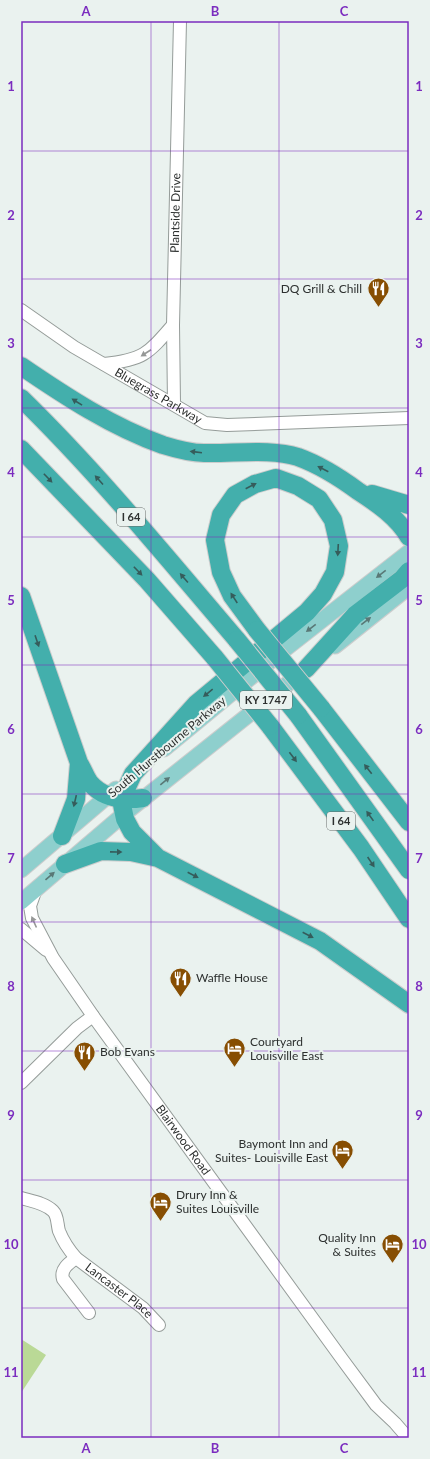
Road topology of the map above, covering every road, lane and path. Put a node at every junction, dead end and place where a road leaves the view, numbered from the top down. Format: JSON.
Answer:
{"nodes":[{"id":1,"x":180,"y":21,"type":"edge"},
{"id":2,"x":21,"y":310,"type":"edge"},
{"id":3,"x":173,"y":325,"type":"junction"},
{"id":4,"x":104,"y":364,"type":"junction"},
{"id":5,"x":21,"y":366,"type":"edge"},
{"id":6,"x":21,"y":398,"type":"edge"},
{"id":7,"x":174,"y":404,"type":"junction"},
{"id":8,"x":409,"y":418,"type":"edge"},
{"id":9,"x":21,"y":449,"type":"edge"},
{"id":10,"x":356,"y":489,"type":"junction"},
{"id":11,"x":409,"y":505,"type":"edge"},
{"id":12,"x":409,"y":537,"type":"edge"},
{"id":13,"x":409,"y":552,"type":"edge"},
{"id":14,"x":409,"y":571,"type":"edge"},
{"id":15,"x":409,"y":587,"type":"edge"},
{"id":16,"x":21,"y":596,"type":"edge"},
{"id":17,"x":306,"y":669,"type":"junction"},
{"id":18,"x":79,"y":763,"type":"junction"},
{"id":19,"x":133,"y":774,"type":"junction"},
{"id":20,"x":143,"y":798,"type":"joint"},
{"id":21,"x":117,"y":803,"type":"junction"},
{"id":22,"x":409,"y":822,"type":"edge"},
{"id":23,"x":62,"y":836,"type":"junction"},
{"id":24,"x":158,"y":858,"type":"junction"},
{"id":25,"x":64,"y":864,"type":"junction"},
{"id":26,"x":21,"y":870,"type":"edge"},
{"id":27,"x":409,"y":870,"type":"edge"},
{"id":28,"x":36,"y":889,"type":"junction"},
{"id":29,"x":21,"y":902,"type":"edge"},
{"id":30,"x":409,"y":919,"type":"edge"},
{"id":31,"x":21,"y":929,"type":"edge"},
{"id":32,"x":50,"y":953,"type":"junction"},
{"id":33,"x":409,"y":1004,"type":"edge"},
{"id":34,"x":93,"y":1016,"type":"junction"},
{"id":35,"x":21,"y":1083,"type":"edge"},
{"id":36,"x":21,"y":1198,"type":"edge"},
{"id":37,"x":76,"y":1258,"type":"junction"},
{"id":38,"x":89,"y":1313,"type":"dead end"},
{"id":39,"x":159,"y":1325,"type":"dead end"},
{"id":40,"x":408,"y":1438,"type":"edge"}],
"edges":[{"from":1,"to":3,"type":"street","name":"Plantside Drive"},
{"from":2,"to":4,"type":"street","name":"Bluegrass Parkway"},
{"from":3,"to":4,"type":"street","one_way":true},
{"from":3,"to":7,"type":"street","name":"Plantside Drive"},
{"from":4,"to":7,"type":"street","name":"Bluegrass Parkway"},
{"from":10,"to":5,"type":"highway","one_way":true},
{"from":27,"to":6,"type":"highway","number":"I 64","one_way":true,"bridge":true},
{"from":7,"to":8,"type":"street","name":"Bluegrass Parkway"},
{"from":9,"to":30,"type":"highway","number":"I 64","one_way":true,"bridge":true},
{"from":10,"to":11,"type":"highway"},
{"from":10,"to":12,"type":"highway"},
{"from":13,"to":19,"type":"main road","name":"South Hurstbourne Parkway","number":"KY 1747","one_way":true},
{"from":14,"to":17,"type":"highway"},
{"from":17,"to":15,"type":"main road","name":"South Hurstbourne Parkway","number":"KY 1747","one_way":true},
{"from":16,"to":18,"type":"highway","one_way":true},
{"from":20,"to":17,"type":"main road","name":"South Hurstbourne Parkway","number":"KY 1747","one_way":true},
{"from":18,"to":21,"type":"highway"},
{"from":18,"to":23,"type":"highway","one_way":true},
{"from":19,"to":21,"type":"highway"},
{"from":22,"to":19,"type":"highway","one_way":true,"bridge":true},
{"from":20,"to":21,"type":"highway"},
{"from":21,"to":23,"type":"main road","name":"South Hurstbourne Parkway"},
{"from":21,"to":24,"type":"highway"},
{"from":21,"to":25,"type":"main road","name":"South Hurstbourne Parkway"},
{"from":23,"to":26,"type":"main road","name":"South Hurstbourne Parkway"},
{"from":25,"to":24,"type":"highway","one_way":true},
{"from":24,"to":33,"type":"highway","one_way":true},
{"from":28,"to":25,"type":"main road","name":"South Hurstbourne Parkway","one_way":true},
{"from":28,"to":29,"type":"main road","name":"South Hurstbourne Parkway"},
{"from":32,"to":28,"type":"street","name":"Blairwood Road","one_way":true},
{"from":31,"to":32,"type":"street","name":"Blairwood Road"},
{"from":32,"to":34,"type":"street","name":"Blairwood Road"},
{"from":34,"to":35,"type":"street"},
{"from":34,"to":40,"type":"street","name":"Blairwood Road"},
{"from":36,"to":37,"type":"street","name":"Lancaster Place"},
{"from":37,"to":38,"type":"street","name":"Lancaster Place"},
{"from":37,"to":39,"type":"street","name":"Lancaster Place"}]}
